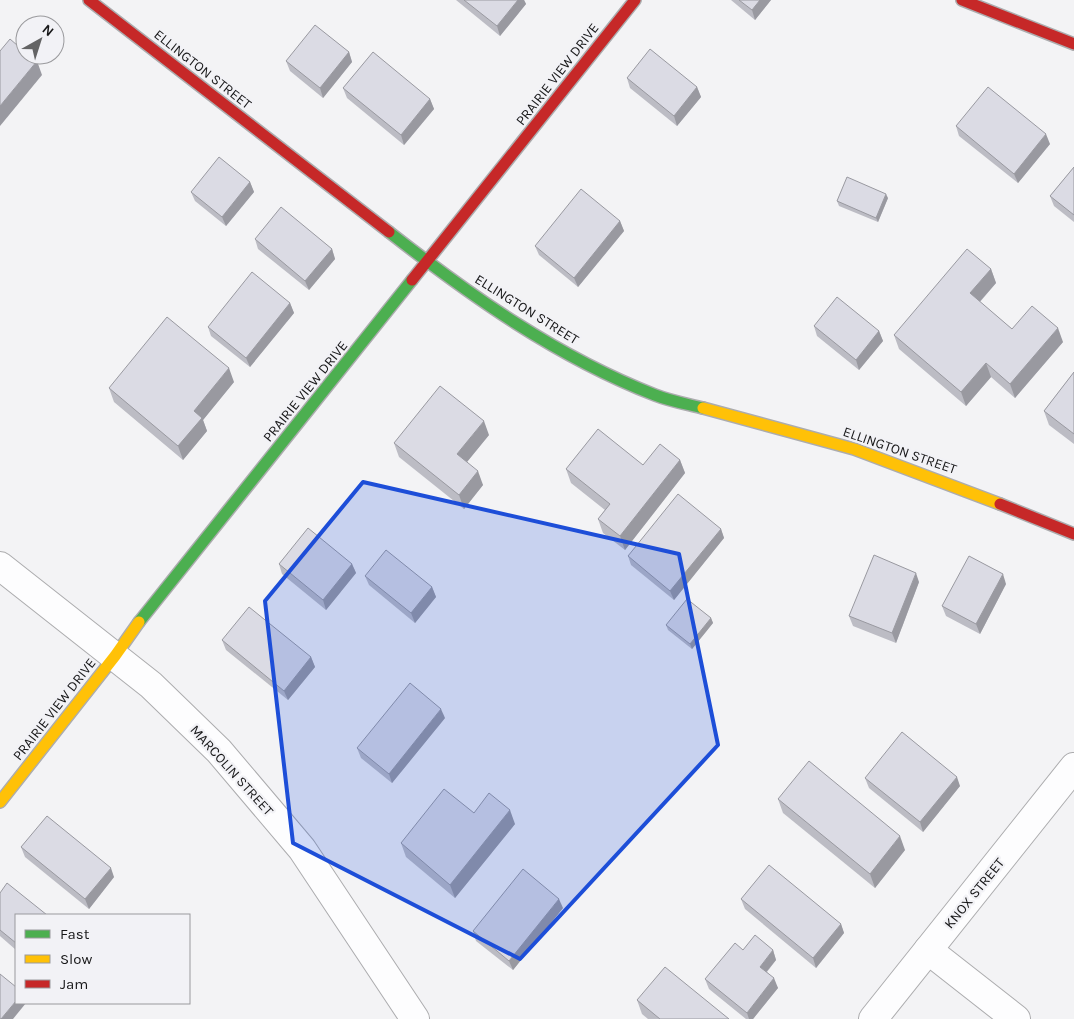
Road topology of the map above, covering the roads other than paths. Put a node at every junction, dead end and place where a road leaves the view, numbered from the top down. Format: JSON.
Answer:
{"nodes":[{"id":1,"x":89,"y":0,"type":"edge"},
{"id":2,"x":635,"y":0,"type":"edge"},
{"id":3,"x":962,"y":0,"type":"edge"},
{"id":4,"x":1074,"y":44,"type":"edge"},
{"id":5,"x":427,"y":262,"type":"junction"},
{"id":6,"x":1074,"y":534,"type":"edge"},
{"id":7,"x":0,"y":566,"type":"edge"},
{"id":8,"x":115,"y":656,"type":"junction"},
{"id":9,"x":1074,"y":767,"type":"edge"},
{"id":10,"x":0,"y":802,"type":"edge"},
{"id":11,"x":928,"y":950,"type":"junction"},
{"id":12,"x":415,"y":1019,"type":"edge"},
{"id":13,"x":873,"y":1019,"type":"edge"},
{"id":14,"x":1016,"y":1019,"type":"edge"}],
"edges":[{"from":1,"to":5,"type":"street","name":"ELLINGTON STREET"},
{"from":2,"to":5,"type":"street","name":"PRAIRIE VIEW DRIVE"},
{"from":3,"to":4,"type":"street"},
{"from":5,"to":6,"type":"street","name":"ELLINGTON STREET"},
{"from":5,"to":8,"type":"street","name":"PRAIRIE VIEW DRIVE"},
{"from":7,"to":8,"type":"street","name":"MARCOLIN STREET"},
{"from":8,"to":10,"type":"street","name":"PRAIRIE VIEW DRIVE"},
{"from":8,"to":12,"type":"street","name":"MARCOLIN STREET"},
{"from":9,"to":11,"type":"street","name":"KNOX STREET"},
{"from":11,"to":13,"type":"street","name":"KNOX STREET"},
{"from":11,"to":14,"type":"street"}]}
